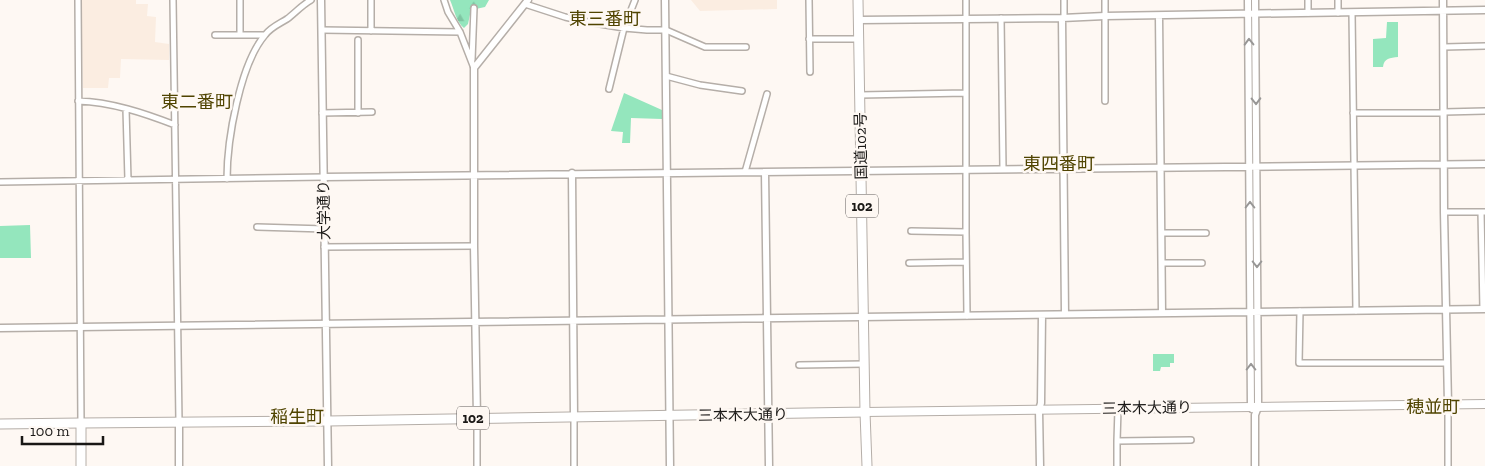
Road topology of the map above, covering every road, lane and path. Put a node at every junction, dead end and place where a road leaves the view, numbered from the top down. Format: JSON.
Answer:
{"nodes":[{"id":1,"x":78,"y":0,"type":"edge"},
{"id":2,"x":174,"y":0,"type":"edge"},
{"id":3,"x":240,"y":0,"type":"edge"},
{"id":4,"x":311,"y":0,"type":"edge"},
{"id":5,"x":321,"y":0,"type":"edge"},
{"id":6,"x":371,"y":0,"type":"edge"},
{"id":7,"x":444,"y":0,"type":"edge"},
{"id":8,"x":635,"y":0,"type":"edge"},
{"id":9,"x":666,"y":0,"type":"edge"},
{"id":10,"x":809,"y":0,"type":"edge"},
{"id":11,"x":858,"y":0,"type":"edge"},
{"id":12,"x":966,"y":0,"type":"edge"},
{"id":13,"x":1064,"y":0,"type":"edge"},
{"id":14,"x":1105,"y":0,"type":"edge"},
{"id":15,"x":1248,"y":0,"type":"edge"},
{"id":16,"x":1255,"y":0,"type":"edge"},
{"id":17,"x":1308,"y":0,"type":"edge"},
{"id":18,"x":1338,"y":0,"type":"edge"},
{"id":19,"x":1443,"y":0,"type":"edge"},
{"id":20,"x":527,"y":2,"type":"edge"},
{"id":21,"x":474,"y":8,"type":"dead end"},
{"id":22,"x":1485,"y":10,"type":"edge"},
{"id":23,"x":1443,"y":11,"type":"junction"},
{"id":24,"x":1308,"y":13,"type":"junction"},
{"id":25,"x":1338,"y":13,"type":"junction"},
{"id":26,"x":1352,"y":13,"type":"junction"},
{"id":27,"x":1252,"y":14,"type":"junction"},
{"id":28,"x":1105,"y":16,"type":"junction"},
{"id":29,"x":1159,"y":16,"type":"junction"},
{"id":30,"x":966,"y":18,"type":"junction"},
{"id":31,"x":1001,"y":18,"type":"junction"},
{"id":32,"x":1063,"y":18,"type":"junction"},
{"id":33,"x":858,"y":20,"type":"junction"},
{"id":34,"x":624,"y":28,"type":"junction"},
{"id":35,"x":322,"y":30,"type":"junction"},
{"id":36,"x":666,"y":30,"type":"junction"},
{"id":37,"x":371,"y":31,"type":"junction"},
{"id":38,"x":460,"y":32,"type":"junction"},
{"id":39,"x":215,"y":35,"type":"dead end"},
{"id":40,"x":240,"y":35,"type":"junction"},
{"id":41,"x":264,"y":35,"type":"junction"},
{"id":42,"x":810,"y":39,"type":"junction"},
{"id":43,"x":859,"y":39,"type":"junction"},
{"id":44,"x":358,"y":40,"type":"dead end"},
{"id":45,"x":1485,"y":46,"type":"edge"},
{"id":46,"x":746,"y":47,"type":"dead end"},
{"id":47,"x":1444,"y":47,"type":"junction"},
{"id":48,"x":473,"y":65,"type":"junction"},
{"id":49,"x":810,"y":72,"type":"dead end"},
{"id":50,"x":666,"y":76,"type":"junction"},
{"id":51,"x":609,"y":89,"type":"dead end"},
{"id":52,"x":742,"y":91,"type":"dead end"},
{"id":53,"x":966,"y":93,"type":"junction"},
{"id":54,"x":767,"y":94,"type":"dead end"},
{"id":55,"x":860,"y":95,"type":"junction"},
{"id":56,"x":78,"y":101,"type":"junction"},
{"id":57,"x":1105,"y":101,"type":"dead end"},
{"id":58,"x":126,"y":109,"type":"junction"},
{"id":59,"x":1485,"y":111,"type":"edge"},
{"id":60,"x":372,"y":112,"type":"dead end"},
{"id":61,"x":1444,"y":112,"type":"junction"},
{"id":62,"x":322,"y":113,"type":"junction"},
{"id":63,"x":358,"y":113,"type":"junction"},
{"id":64,"x":1353,"y":113,"type":"junction"},
{"id":65,"x":175,"y":125,"type":"junction"},
{"id":66,"x":1444,"y":164,"type":"junction"},
{"id":67,"x":1485,"y":164,"type":"edge"},
{"id":68,"x":1353,"y":165,"type":"junction"},
{"id":69,"x":1253,"y":166,"type":"junction"},
{"id":70,"x":1161,"y":167,"type":"junction"},
{"id":71,"x":1064,"y":168,"type":"junction"},
{"id":72,"x":966,"y":169,"type":"junction"},
{"id":73,"x":1003,"y":169,"type":"junction"},
{"id":74,"x":861,"y":170,"type":"junction"},
{"id":75,"x":667,"y":172,"type":"junction"},
{"id":76,"x":745,"y":172,"type":"junction"},
{"id":77,"x":765,"y":172,"type":"junction"},
{"id":78,"x":572,"y":173,"type":"junction"},
{"id":79,"x":474,"y":175,"type":"junction"},
{"id":80,"x":324,"y":177,"type":"junction"},
{"id":81,"x":227,"y":179,"type":"junction"},
{"id":82,"x":128,"y":180,"type":"junction"},
{"id":83,"x":175,"y":180,"type":"junction"},
{"id":84,"x":79,"y":181,"type":"junction"},
{"id":85,"x":0,"y":182,"type":"edge"},
{"id":86,"x":1444,"y":212,"type":"junction"},
{"id":87,"x":1483,"y":212,"type":"edge"},
{"id":88,"x":257,"y":227,"type":"dead end"},
{"id":89,"x":324,"y":229,"type":"junction"},
{"id":90,"x":911,"y":231,"type":"dead end"},
{"id":91,"x":966,"y":232,"type":"junction"},
{"id":92,"x":1162,"y":233,"type":"junction"},
{"id":93,"x":1206,"y":233,"type":"dead end"},
{"id":94,"x":324,"y":246,"type":"junction"},
{"id":95,"x":474,"y":246,"type":"junction"},
{"id":96,"x":966,"y":262,"type":"junction"},
{"id":97,"x":909,"y":263,"type":"dead end"},
{"id":98,"x":1163,"y":263,"type":"junction"},
{"id":99,"x":1202,"y":263,"type":"dead end"},
{"id":100,"x":1446,"y":309,"type":"junction"},
{"id":101,"x":1484,"y":309,"type":"edge"},
{"id":102,"x":1300,"y":311,"type":"junction"},
{"id":103,"x":1356,"y":311,"type":"junction"},
{"id":104,"x":1254,"y":312,"type":"junction"},
{"id":105,"x":1162,"y":313,"type":"junction"},
{"id":106,"x":1066,"y":314,"type":"junction"},
{"id":107,"x":1042,"y":315,"type":"junction"},
{"id":108,"x":967,"y":316,"type":"junction"},
{"id":109,"x":864,"y":317,"type":"junction"},
{"id":110,"x":767,"y":318,"type":"junction"},
{"id":111,"x":670,"y":319,"type":"junction"},
{"id":112,"x":573,"y":321,"type":"junction"},
{"id":113,"x":476,"y":322,"type":"junction"},
{"id":114,"x":326,"y":324,"type":"junction"},
{"id":115,"x":177,"y":326,"type":"junction"},
{"id":116,"x":80,"y":327,"type":"junction"},
{"id":117,"x":0,"y":328,"type":"edge"},
{"id":118,"x":1447,"y":363,"type":"junction"},
{"id":119,"x":864,"y":364,"type":"junction"},
{"id":120,"x":799,"y":365,"type":"dead end"},
{"id":121,"x":1448,"y":404,"type":"junction"},
{"id":122,"x":1485,"y":404,"type":"edge"},
{"id":123,"x":1118,"y":409,"type":"junction"},
{"id":124,"x":1255,"y":409,"type":"junction"},
{"id":125,"x":1039,"y":410,"type":"junction"},
{"id":126,"x":865,"y":412,"type":"junction"},
{"id":127,"x":768,"y":414,"type":"junction"},
{"id":128,"x":670,"y":416,"type":"junction"},
{"id":129,"x":574,"y":417,"type":"junction"},
{"id":130,"x":477,"y":418,"type":"junction"},
{"id":131,"x":328,"y":421,"type":"junction"},
{"id":132,"x":179,"y":422,"type":"junction"},
{"id":133,"x":81,"y":423,"type":"junction"},
{"id":134,"x":0,"y":424,"type":"edge"},
{"id":135,"x":1192,"y":440,"type":"dead end"},
{"id":136,"x":1117,"y":441,"type":"junction"},
{"id":137,"x":82,"y":466,"type":"edge"},
{"id":138,"x":179,"y":466,"type":"edge"},
{"id":139,"x":328,"y":466,"type":"edge"},
{"id":140,"x":477,"y":466,"type":"edge"},
{"id":141,"x":574,"y":466,"type":"edge"},
{"id":142,"x":670,"y":466,"type":"edge"},
{"id":143,"x":768,"y":466,"type":"edge"},
{"id":144,"x":867,"y":466,"type":"edge"},
{"id":145,"x":1040,"y":466,"type":"edge"},
{"id":146,"x":1116,"y":466,"type":"edge"},
{"id":147,"x":1255,"y":466,"type":"edge"},
{"id":148,"x":1448,"y":466,"type":"edge"}],
"edges":[{"from":1,"to":56,"type":"street"},
{"from":2,"to":65,"type":"street"},
{"from":3,"to":40,"type":"street"},
{"from":4,"to":41,"type":"street"},
{"from":5,"to":35,"type":"street","name":"大学通り"},
{"from":6,"to":37,"type":"street"},
{"from":7,"to":38,"type":"street"},
{"from":8,"to":34,"type":"street"},
{"from":9,"to":36,"type":"street"},
{"from":10,"to":42,"type":"street"},
{"from":11,"to":33,"type":"main road","name":"国道102号","number":"102"},
{"from":12,"to":30,"type":"street"},
{"from":13,"to":32,"type":"street"},
{"from":14,"to":28,"type":"street"},
{"from":15,"to":27,"type":"street"},
{"from":16,"to":27,"type":"street"},
{"from":17,"to":24,"type":"street"},
{"from":18,"to":25,"type":"street"},
{"from":19,"to":23,"type":"street"},
{"from":20,"to":34,"type":"street"},
{"from":20,"to":48,"type":"street"},
{"from":21,"to":48,"type":"street"},
{"from":22,"to":23,"type":"street"},
{"from":23,"to":26,"type":"street"},
{"from":23,"to":47,"type":"street"},
{"from":24,"to":25,"type":"street"},
{"from":24,"to":27,"type":"street"},
{"from":25,"to":26,"type":"street"},
{"from":26,"to":64,"type":"street"},
{"from":27,"to":29,"type":"street"},
{"from":27,"to":69,"type":"street"},
{"from":28,"to":29,"type":"street"},
{"from":28,"to":32,"type":"street"},
{"from":28,"to":57,"type":"street"},
{"from":29,"to":70,"type":"street"},
{"from":30,"to":31,"type":"street"},
{"from":30,"to":33,"type":"street"},
{"from":30,"to":53,"type":"street"},
{"from":31,"to":32,"type":"street"},
{"from":31,"to":73,"type":"street"},
{"from":32,"to":71,"type":"street"},
{"from":33,"to":43,"type":"main road","name":"国道102号","number":"102"},
{"from":34,"to":36,"type":"street"},
{"from":34,"to":51,"type":"street"},
{"from":35,"to":37,"type":"street"},
{"from":35,"to":62,"type":"street","name":"大学通り"},
{"from":36,"to":46,"type":"street"},
{"from":36,"to":50,"type":"street"},
{"from":37,"to":38,"type":"street"},
{"from":38,"to":48,"type":"street"},
{"from":39,"to":40,"type":"street"},
{"from":40,"to":41,"type":"street"},
{"from":41,"to":81,"type":"street"},
{"from":42,"to":43,"type":"street"},
{"from":42,"to":49,"type":"street"},
{"from":43,"to":55,"type":"main road","name":"国道102号","number":"102"},
{"from":44,"to":63,"type":"street"},
{"from":45,"to":47,"type":"street"},
{"from":47,"to":61,"type":"street"},
{"from":48,"to":79,"type":"street"},
{"from":50,"to":52,"type":"street"},
{"from":50,"to":75,"type":"street"},
{"from":53,"to":55,"type":"street"},
{"from":53,"to":72,"type":"street"},
{"from":54,"to":76,"type":"street"},
{"from":55,"to":74,"type":"main road","name":"国道102号","number":"102"},
{"from":56,"to":58,"type":"street"},
{"from":56,"to":84,"type":"street"},
{"from":58,"to":65,"type":"street"},
{"from":58,"to":82,"type":"street"},
{"from":59,"to":61,"type":"street"},
{"from":60,"to":63,"type":"street"},
{"from":61,"to":64,"type":"street"},
{"from":61,"to":66,"type":"street"},
{"from":62,"to":63,"type":"street"},
{"from":62,"to":80,"type":"street","name":"大学通り"},
{"from":64,"to":68,"type":"street"},
{"from":65,"to":83,"type":"street"},
{"from":66,"to":67,"type":"street"},
{"from":66,"to":68,"type":"street"},
{"from":66,"to":86,"type":"street"},
{"from":68,"to":69,"type":"street"},
{"from":68,"to":103,"type":"street"},
{"from":69,"to":70,"type":"street"},
{"from":69,"to":104,"type":"street"},
{"from":70,"to":71,"type":"street"},
{"from":70,"to":92,"type":"street"},
{"from":71,"to":73,"type":"street"},
{"from":71,"to":106,"type":"street"},
{"from":72,"to":73,"type":"street"},
{"from":72,"to":74,"type":"street"},
{"from":72,"to":91,"type":"street"},
{"from":74,"to":77,"type":"street"},
{"from":74,"to":109,"type":"main road","name":"国道102号","number":"102"},
{"from":75,"to":76,"type":"street"},
{"from":75,"to":78,"type":"street"},
{"from":75,"to":111,"type":"street"},
{"from":76,"to":77,"type":"street"},
{"from":77,"to":110,"type":"street"},
{"from":78,"to":79,"type":"street"},
{"from":78,"to":112,"type":"street"},
{"from":79,"to":80,"type":"street"},
{"from":79,"to":95,"type":"street"},
{"from":80,"to":81,"type":"street"},
{"from":80,"to":89,"type":"street","name":"大学通り"},
{"from":81,"to":83,"type":"street"},
{"from":82,"to":83,"type":"street"},
{"from":82,"to":84,"type":"street"},
{"from":83,"to":115,"type":"street"},
{"from":84,"to":85,"type":"street"},
{"from":84,"to":116,"type":"street"},
{"from":86,"to":87,"type":"street"},
{"from":86,"to":100,"type":"street"},
{"from":87,"to":101,"type":"street"},
{"from":88,"to":89,"type":"street"},
{"from":89,"to":94,"type":"street","name":"大学通り"},
{"from":90,"to":91,"type":"street"},
{"from":91,"to":96,"type":"street"},
{"from":92,"to":93,"type":"street"},
{"from":92,"to":98,"type":"street"},
{"from":94,"to":95,"type":"street"},
{"from":94,"to":114,"type":"street","name":"大学通り"},
{"from":95,"to":113,"type":"street"},
{"from":96,"to":97,"type":"street"},
{"from":96,"to":108,"type":"street"},
{"from":98,"to":99,"type":"street"},
{"from":98,"to":105,"type":"street"},
{"from":100,"to":101,"type":"street"},
{"from":100,"to":103,"type":"street"},
{"from":100,"to":118,"type":"street"},
{"from":102,"to":103,"type":"street"},
{"from":102,"to":104,"type":"street"},
{"from":102,"to":118,"type":"street"},
{"from":104,"to":105,"type":"street"},
{"from":104,"to":124,"type":"street"},
{"from":105,"to":106,"type":"street"},
{"from":106,"to":107,"type":"street"},
{"from":107,"to":108,"type":"street"},
{"from":107,"to":125,"type":"street"},
{"from":108,"to":109,"type":"street"},
{"from":109,"to":110,"type":"street"},
{"from":109,"to":119,"type":"main road","name":"国道102号","number":"102"},
{"from":110,"to":111,"type":"street"},
{"from":110,"to":127,"type":"street"},
{"from":111,"to":112,"type":"street"},
{"from":111,"to":128,"type":"street"},
{"from":112,"to":113,"type":"street"},
{"from":112,"to":129,"type":"street"},
{"from":113,"to":114,"type":"street"},
{"from":113,"to":130,"type":"street"},
{"from":114,"to":115,"type":"street"},
{"from":114,"to":131,"type":"street","name":"大学通り"},
{"from":115,"to":116,"type":"street"},
{"from":115,"to":132,"type":"street"},
{"from":116,"to":117,"type":"street"},
{"from":116,"to":133,"type":"street"},
{"from":118,"to":121,"type":"street"},
{"from":119,"to":120,"type":"street"},
{"from":119,"to":126,"type":"main road","name":"国道102号","number":"102"},
{"from":121,"to":122,"type":"main road","name":"三本木大通り"},
{"from":121,"to":124,"type":"main road","name":"三本木大通り"},
{"from":121,"to":148,"type":"street"},
{"from":123,"to":124,"type":"main road","name":"三本木大通り"},
{"from":123,"to":125,"type":"main road","name":"三本木大通り"},
{"from":123,"to":136,"type":"street"},
{"from":124,"to":147,"type":"street"},
{"from":125,"to":126,"type":"main road","name":"三本木大通り"},
{"from":125,"to":145,"type":"street"},
{"from":126,"to":127,"type":"main road","name":"三本木大通り","number":"102"},
{"from":126,"to":144,"type":"main road","name":"国道102号"},
{"from":127,"to":128,"type":"main road","name":"三本木大通り","number":"102"},
{"from":127,"to":143,"type":"street"},
{"from":128,"to":129,"type":"main road","name":"三本木大通り","number":"102"},
{"from":128,"to":142,"type":"street"},
{"from":129,"to":130,"type":"main road","name":"三本木大通り","number":"102"},
{"from":129,"to":141,"type":"street"},
{"from":130,"to":131,"type":"main road","name":"三本木大通り","number":"102"},
{"from":130,"to":140,"type":"street"},
{"from":131,"to":132,"type":"main road","name":"三本木大通り","number":"102"},
{"from":131,"to":139,"type":"street","name":"大学通り"},
{"from":132,"to":133,"type":"main road","name":"三本木大通り","number":"102"},
{"from":132,"to":138,"type":"street"},
{"from":133,"to":134,"type":"main road","name":"三本木大通り"},
{"from":133,"to":137,"type":"main road"},
{"from":135,"to":136,"type":"street"},
{"from":136,"to":146,"type":"street"}]}
